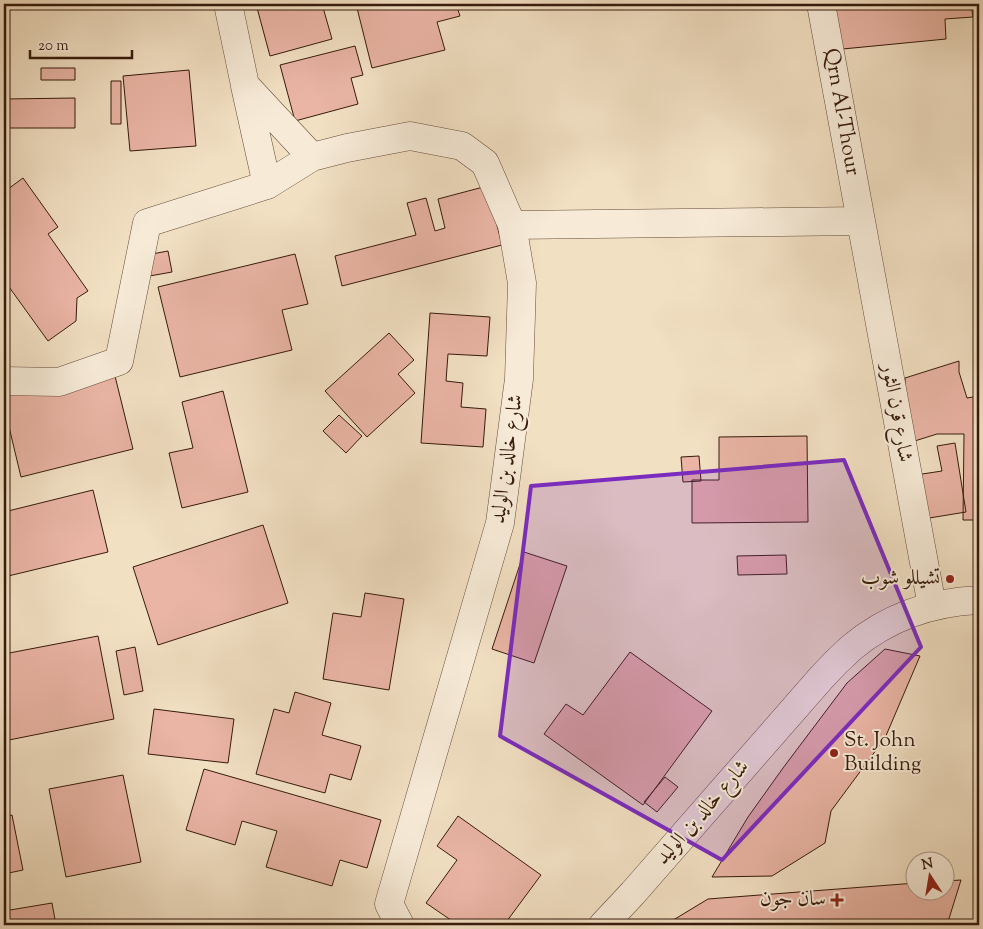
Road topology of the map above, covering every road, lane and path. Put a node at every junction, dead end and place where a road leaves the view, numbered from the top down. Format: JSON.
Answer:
{"nodes":[{"id":1,"x":228,"y":4,"type":"edge"},
{"id":2,"x":821,"y":4,"type":"edge"},
{"id":3,"x":245,"y":85,"type":"junction"},
{"id":4,"x":312,"y":156,"type":"junction"},
{"id":5,"x":267,"y":185,"type":"junction"},
{"id":6,"x":860,"y":221,"type":"junction"},
{"id":7,"x":512,"y":225,"type":"junction"},
{"id":8,"x":4,"y":381,"type":"edge"},
{"id":9,"x":979,"y":600,"type":"edge"},
{"id":10,"x":932,"y":606,"type":"junction"},
{"id":11,"x":400,"y":925,"type":"edge"},
{"id":12,"x":603,"y":925,"type":"edge"}],
"edges":[{"from":1,"to":3,"type":"street"},
{"from":2,"to":6,"type":"street","name":"Qrn Al-Thour"},
{"from":3,"to":4,"type":"street"},
{"from":3,"to":5,"type":"street"},
{"from":4,"to":5,"type":"street","name":"شارع خالد بن الوليد"},
{"from":4,"to":7,"type":"street","name":"شارع خالد بن الوليد"},
{"from":5,"to":8,"type":"street","name":"شارع خالد بن الوليد"},
{"from":6,"to":7,"type":"street"},
{"from":6,"to":10,"type":"street","name":"شارع قرن الثور"},
{"from":7,"to":11,"type":"street","name":"شارع خالد بن الوليد"},
{"from":9,"to":10,"type":"street","name":"شارع خالد بن الوليد"},
{"from":10,"to":12,"type":"street","name":"شارع خالد بن الوليد"}]}
